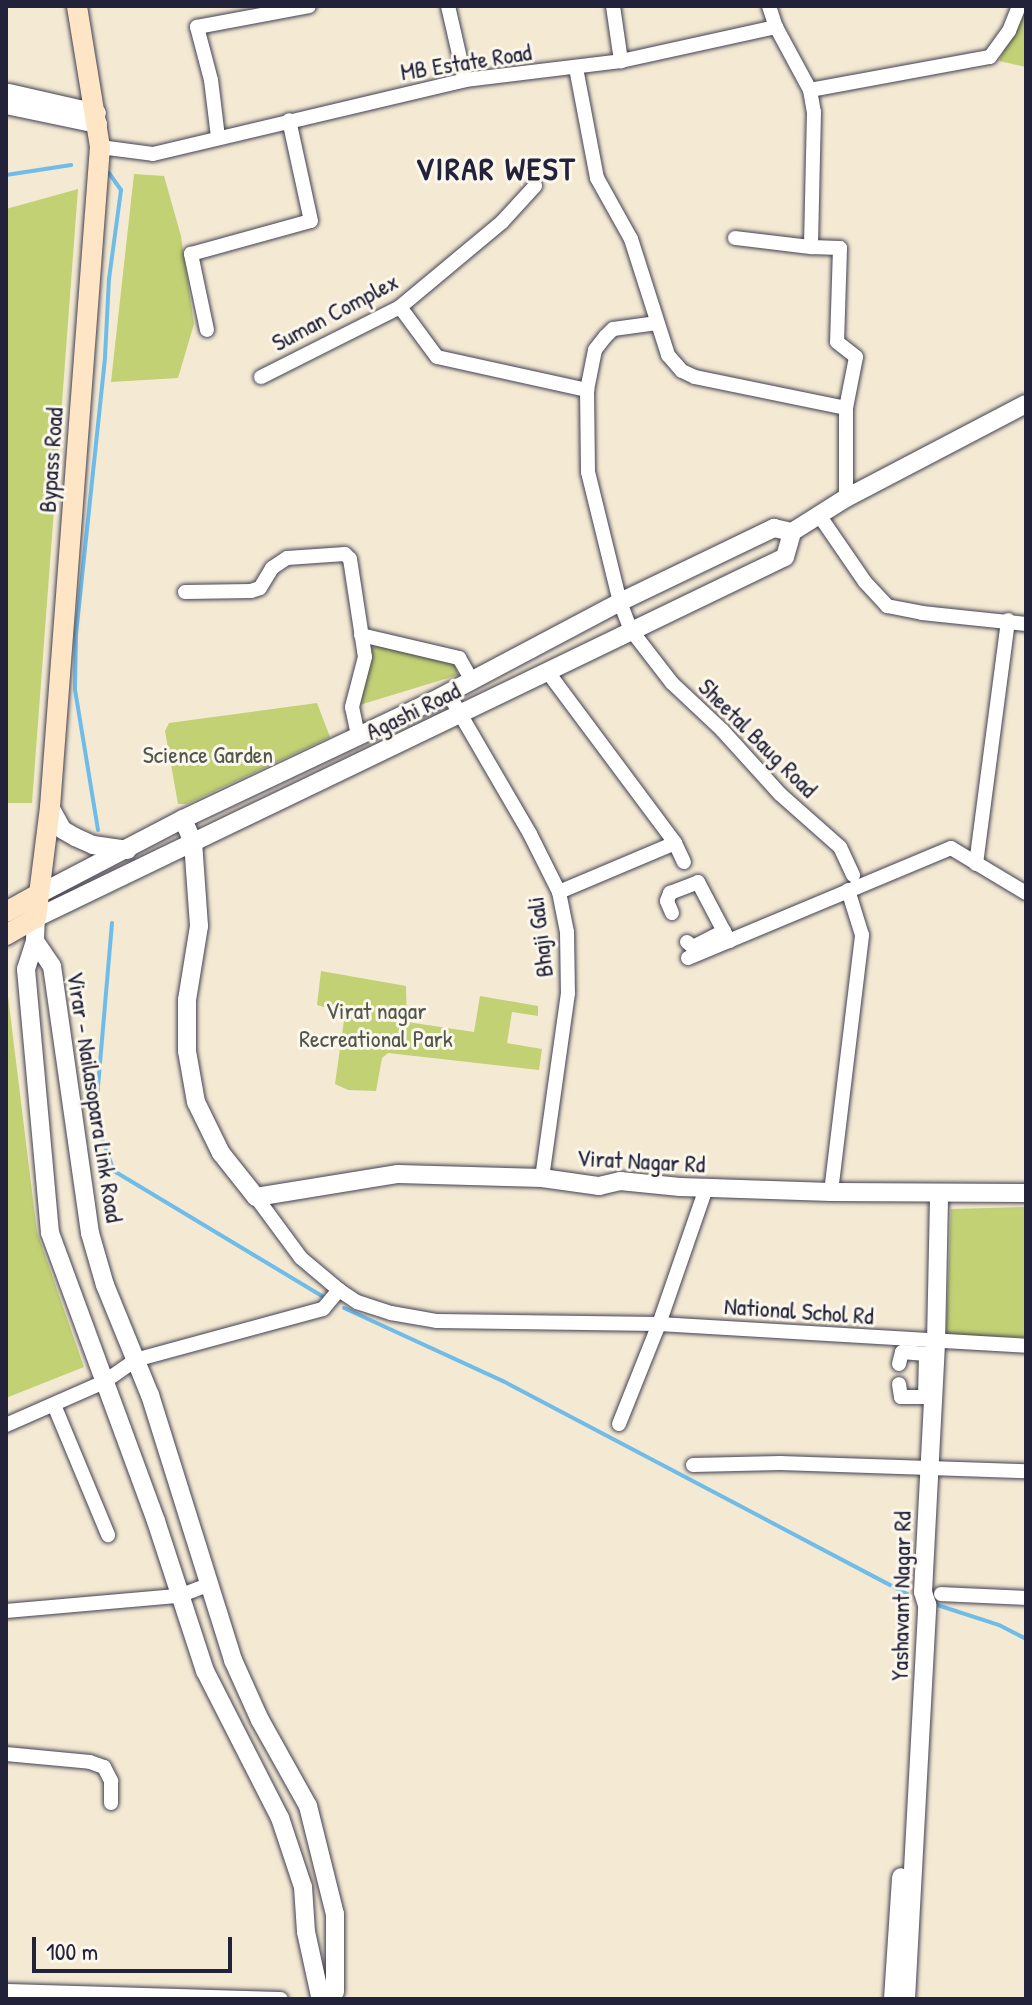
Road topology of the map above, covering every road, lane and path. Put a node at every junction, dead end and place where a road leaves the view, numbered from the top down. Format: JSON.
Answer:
{"nodes":[{"id":1,"x":77,"y":6,"type":"edge"},
{"id":2,"x":309,"y":6,"type":"edge"},
{"id":3,"x":448,"y":6,"type":"edge"},
{"id":4,"x":613,"y":6,"type":"edge"},
{"id":5,"x":769,"y":6,"type":"edge"},
{"id":6,"x":1019,"y":6,"type":"edge"},
{"id":7,"x":776,"y":27,"type":"junction"},
{"id":8,"x":621,"y":61,"type":"junction"},
{"id":9,"x":576,"y":68,"type":"junction"},
{"id":10,"x":465,"y":80,"type":"junction"},
{"id":11,"x":810,"y":90,"type":"junction"},
{"id":12,"x":6,"y":93,"type":"edge"},
{"id":13,"x":6,"y":105,"type":"edge"},
{"id":14,"x":98,"y":118,"type":"junction"},
{"id":15,"x":289,"y":120,"type":"junction"},
{"id":16,"x":218,"y":137,"type":"junction"},
{"id":17,"x":100,"y":147,"type":"junction"},
{"id":18,"x":535,"y":186,"type":"dead end"},
{"id":19,"x":735,"y":238,"type":"dead end"},
{"id":20,"x":811,"y":247,"type":"junction"},
{"id":21,"x":400,"y":307,"type":"junction"},
{"id":22,"x":657,"y":323,"type":"junction"},
{"id":23,"x":207,"y":330,"type":"dead end"},
{"id":24,"x":261,"y":377,"type":"dead end"},
{"id":25,"x":587,"y":390,"type":"junction"},
{"id":26,"x":1026,"y":404,"type":"edge"},
{"id":27,"x":846,"y":408,"type":"junction"},
{"id":28,"x":846,"y":498,"type":"junction"},
{"id":29,"x":819,"y":515,"type":"junction"},
{"id":30,"x":792,"y":532,"type":"junction"},
{"id":31,"x":185,"y":592,"type":"dead end"},
{"id":32,"x":620,"y":602,"type":"junction"},
{"id":33,"x":1008,"y":620,"type":"junction"},
{"id":34,"x":1026,"y":624,"type":"edge"},
{"id":35,"x":631,"y":630,"type":"junction"},
{"id":36,"x":361,"y":635,"type":"junction"},
{"id":37,"x":547,"y":671,"type":"junction"},
{"id":38,"x":467,"y":672,"type":"dead end"},
{"id":39,"x":448,"y":693,"type":"junction"},
{"id":40,"x":461,"y":714,"type":"junction"},
{"id":41,"x":358,"y":735,"type":"junction"},
{"id":42,"x":50,"y":807,"type":"junction"},
{"id":43,"x":183,"y":819,"type":"junction"},
{"id":44,"x":193,"y":842,"type":"junction"},
{"id":45,"x":675,"y":843,"type":"junction"},
{"id":46,"x":128,"y":850,"type":"junction"},
{"id":47,"x":684,"y":862,"type":"dead end"},
{"id":48,"x":976,"y":864,"type":"junction"},
{"id":49,"x":853,"y":875,"type":"dead end"},
{"id":50,"x":848,"y":890,"type":"junction"},
{"id":51,"x":559,"y":892,"type":"junction"},
{"id":52,"x":1026,"y":893,"type":"edge"},
{"id":53,"x":39,"y":894,"type":"junction"},
{"id":54,"x":6,"y":912,"type":"edge"},
{"id":55,"x":672,"y":913,"type":"dead end"},
{"id":56,"x":36,"y":918,"type":"junction"},
{"id":57,"x":6,"y":935,"type":"edge"},
{"id":58,"x":727,"y":936,"type":"junction"},
{"id":59,"x":35,"y":941,"type":"junction"},
{"id":60,"x":687,"y":942,"type":"dead end"},
{"id":61,"x":688,"y":958,"type":"dead end"},
{"id":62,"x":542,"y":1178,"type":"junction"},
{"id":63,"x":831,"y":1192,"type":"junction"},
{"id":64,"x":704,"y":1193,"type":"junction"},
{"id":65,"x":1026,"y":1193,"type":"edge"},
{"id":66,"x":256,"y":1197,"type":"junction"},
{"id":67,"x":939,"y":1200,"type":"junction"},
{"id":68,"x":1026,"y":1203,"type":"edge"},
{"id":69,"x":336,"y":1292,"type":"junction"},
{"id":70,"x":659,"y":1324,"type":"junction"},
{"id":71,"x":1026,"y":1346,"type":"edge"},
{"id":72,"x":933,"y":1350,"type":"junction"},
{"id":73,"x":135,"y":1360,"type":"junction"},
{"id":74,"x":899,"y":1364,"type":"dead end"},
{"id":75,"x":104,"y":1382,"type":"junction"},
{"id":76,"x":899,"y":1384,"type":"dead end"},
{"id":77,"x":54,"y":1405,"type":"junction"},
{"id":78,"x":619,"y":1424,"type":"dead end"},
{"id":79,"x":6,"y":1425,"type":"edge"},
{"id":80,"x":693,"y":1465,"type":"dead end"},
{"id":81,"x":928,"y":1467,"type":"junction"},
{"id":82,"x":1026,"y":1471,"type":"edge"},
{"id":83,"x":108,"y":1535,"type":"dead end"},
{"id":84,"x":207,"y":1585,"type":"junction"},
{"id":85,"x":932,"y":1593,"type":"junction"},
{"id":86,"x":179,"y":1596,"type":"junction"},
{"id":87,"x":1026,"y":1598,"type":"edge"},
{"id":88,"x":6,"y":1611,"type":"edge"},
{"id":89,"x":6,"y":1754,"type":"edge"},
{"id":90,"x":111,"y":1803,"type":"dead end"},
{"id":91,"x":6,"y":1991,"type":"edge"},
{"id":92,"x":330,"y":1997,"type":"edge"},
{"id":93,"x":281,"y":1999,"type":"edge"},
{"id":94,"x":893,"y":1999,"type":"edge"},
{"id":95,"x":906,"y":1999,"type":"edge"}],
"edges":[{"from":1,"to":14,"type":"main road","name":"Bypass Road"},
{"from":2,"to":16,"type":"street"},
{"from":3,"to":10,"type":"street"},
{"from":4,"to":8,"type":"street"},
{"from":5,"to":7,"type":"street"},
{"from":6,"to":11,"type":"street"},
{"from":7,"to":8,"type":"street","name":"MB Estate Road"},
{"from":7,"to":11,"type":"street"},
{"from":8,"to":9,"type":"street","name":"MB Estate Road"},
{"from":9,"to":10,"type":"street","name":"MB Estate Road"},
{"from":9,"to":22,"type":"street"},
{"from":10,"to":15,"type":"street","name":"MB Estate Road"},
{"from":11,"to":20,"type":"street"},
{"from":12,"to":14,"type":"street"},
{"from":13,"to":14,"type":"street"},
{"from":14,"to":17,"type":"main road","name":"Bypass Road"},
{"from":15,"to":16,"type":"street","name":"MB Estate Road"},
{"from":15,"to":23,"type":"street"},
{"from":16,"to":17,"type":"street","name":"MB Estate Road"},
{"from":17,"to":42,"type":"main road","name":"Bypass Road"},
{"from":18,"to":21,"type":"street","name":"Suman Complex"},
{"from":19,"to":20,"type":"street"},
{"from":20,"to":27,"type":"street"},
{"from":21,"to":24,"type":"street","name":"Suman Complex"},
{"from":21,"to":25,"type":"street"},
{"from":22,"to":25,"type":"street","name":"Sheetal Baug Road"},
{"from":22,"to":27,"type":"street"},
{"from":25,"to":32,"type":"street","name":"Sheetal Baug Road"},
{"from":26,"to":28,"type":"street","name":"Agashi Road"},
{"from":27,"to":28,"type":"street"},
{"from":28,"to":29,"type":"street","name":"Agashi Road"},
{"from":29,"to":30,"type":"street","name":"Agashi Road"},
{"from":29,"to":33,"type":"street"},
{"from":30,"to":32,"type":"street","name":"Agashi Road"},
{"from":30,"to":35,"type":"street","name":"Agashi Road"},
{"from":31,"to":36,"type":"street"},
{"from":32,"to":35,"type":"street","name":"Sheetal Baug Road"},
{"from":32,"to":39,"type":"street","name":"Agashi Road"},
{"from":33,"to":34,"type":"street"},
{"from":33,"to":48,"type":"street"},
{"from":35,"to":37,"type":"street","name":"Agashi Road"},
{"from":35,"to":49,"type":"street","name":"Sheetal Baug Road"},
{"from":36,"to":38,"type":"street"},
{"from":36,"to":41,"type":"street"},
{"from":37,"to":40,"type":"street","name":"Agashi Road"},
{"from":37,"to":45,"type":"street"},
{"from":39,"to":40,"type":"street","name":"Bhaji Gali"},
{"from":39,"to":41,"type":"street","name":"Agashi Road"},
{"from":40,"to":44,"type":"street","name":"Agashi Road"},
{"from":40,"to":51,"type":"street","name":"Bhaji Gali"},
{"from":41,"to":43,"type":"street","name":"Agashi Road"},
{"from":42,"to":46,"type":"street"},
{"from":42,"to":53,"type":"main road","name":"Bypass Road"},
{"from":43,"to":44,"type":"street"},
{"from":43,"to":46,"type":"street","name":"Agashi Road"},
{"from":44,"to":56,"type":"street","name":"Agashi Road"},
{"from":44,"to":66,"type":"street"},
{"from":45,"to":47,"type":"street"},
{"from":45,"to":51,"type":"street"},
{"from":46,"to":53,"type":"street","name":"Agashi Road"},
{"from":48,"to":50,"type":"street"},
{"from":48,"to":52,"type":"street"},
{"from":50,"to":58,"type":"street"},
{"from":50,"to":63,"type":"street"},
{"from":51,"to":62,"type":"street","name":"Bhaji Gali"},
{"from":53,"to":54,"type":"main road"},
{"from":53,"to":56,"type":"main road","name":"Bypass Road"},
{"from":55,"to":58,"type":"street"},
{"from":56,"to":57,"type":"main road"},
{"from":56,"to":59,"type":"street"},
{"from":58,"to":60,"type":"street"},
{"from":58,"to":61,"type":"street"},
{"from":59,"to":73,"type":"street","name":"Virar - Nailasopara Link Road"},
{"from":59,"to":75,"type":"street","name":"Virar - Nailasopara Link Road"},
{"from":62,"to":64,"type":"street","name":"Virat Nagar Rd"},
{"from":62,"to":66,"type":"street","name":"Virat Nagar Rd"},
{"from":63,"to":64,"type":"street","name":"Virat Nagar Rd"},
{"from":63,"to":67,"type":"street","name":"Virat Nagar Rd"},
{"from":64,"to":67,"type":"street"},
{"from":64,"to":70,"type":"street"},
{"from":65,"to":67,"type":"street","name":"Virat Nagar Rd"},
{"from":66,"to":69,"type":"street","name":"National Schol Rd"},
{"from":67,"to":68,"type":"street"},
{"from":67,"to":72,"type":"street","name":"Yashavant Nagar Rd"},
{"from":69,"to":70,"type":"street","name":"National Schol Rd"},
{"from":69,"to":73,"type":"street"},
{"from":70,"to":72,"type":"street","name":"National Schol Rd"},
{"from":70,"to":78,"type":"street"},
{"from":71,"to":72,"type":"street","name":"National Schol Rd"},
{"from":72,"to":74,"type":"street"},
{"from":72,"to":76,"type":"street"},
{"from":72,"to":81,"type":"street","name":"Yashavant Nagar Rd"},
{"from":73,"to":75,"type":"street"},
{"from":73,"to":84,"type":"street","name":"Virar - Nailasopara Link Road"},
{"from":75,"to":77,"type":"street"},
{"from":75,"to":86,"type":"street","name":"Virar - Nailasopara Link Road"},
{"from":77,"to":79,"type":"street"},
{"from":77,"to":83,"type":"street"},
{"from":80,"to":81,"type":"street"},
{"from":81,"to":82,"type":"street"},
{"from":81,"to":85,"type":"street","name":"Yashavant Nagar Rd"},
{"from":84,"to":86,"type":"street"},
{"from":84,"to":92,"type":"street","name":"Virar - Nailasopara Link Road"},
{"from":85,"to":87,"type":"street"},
{"from":85,"to":94,"type":"street"},
{"from":85,"to":95,"type":"street","name":"Yashavant Nagar Rd"},
{"from":86,"to":88,"type":"street"},
{"from":86,"to":92,"type":"street","name":"Virar - Nailasopara Link Road"},
{"from":89,"to":90,"type":"street"},
{"from":91,"to":93,"type":"street"}]}
